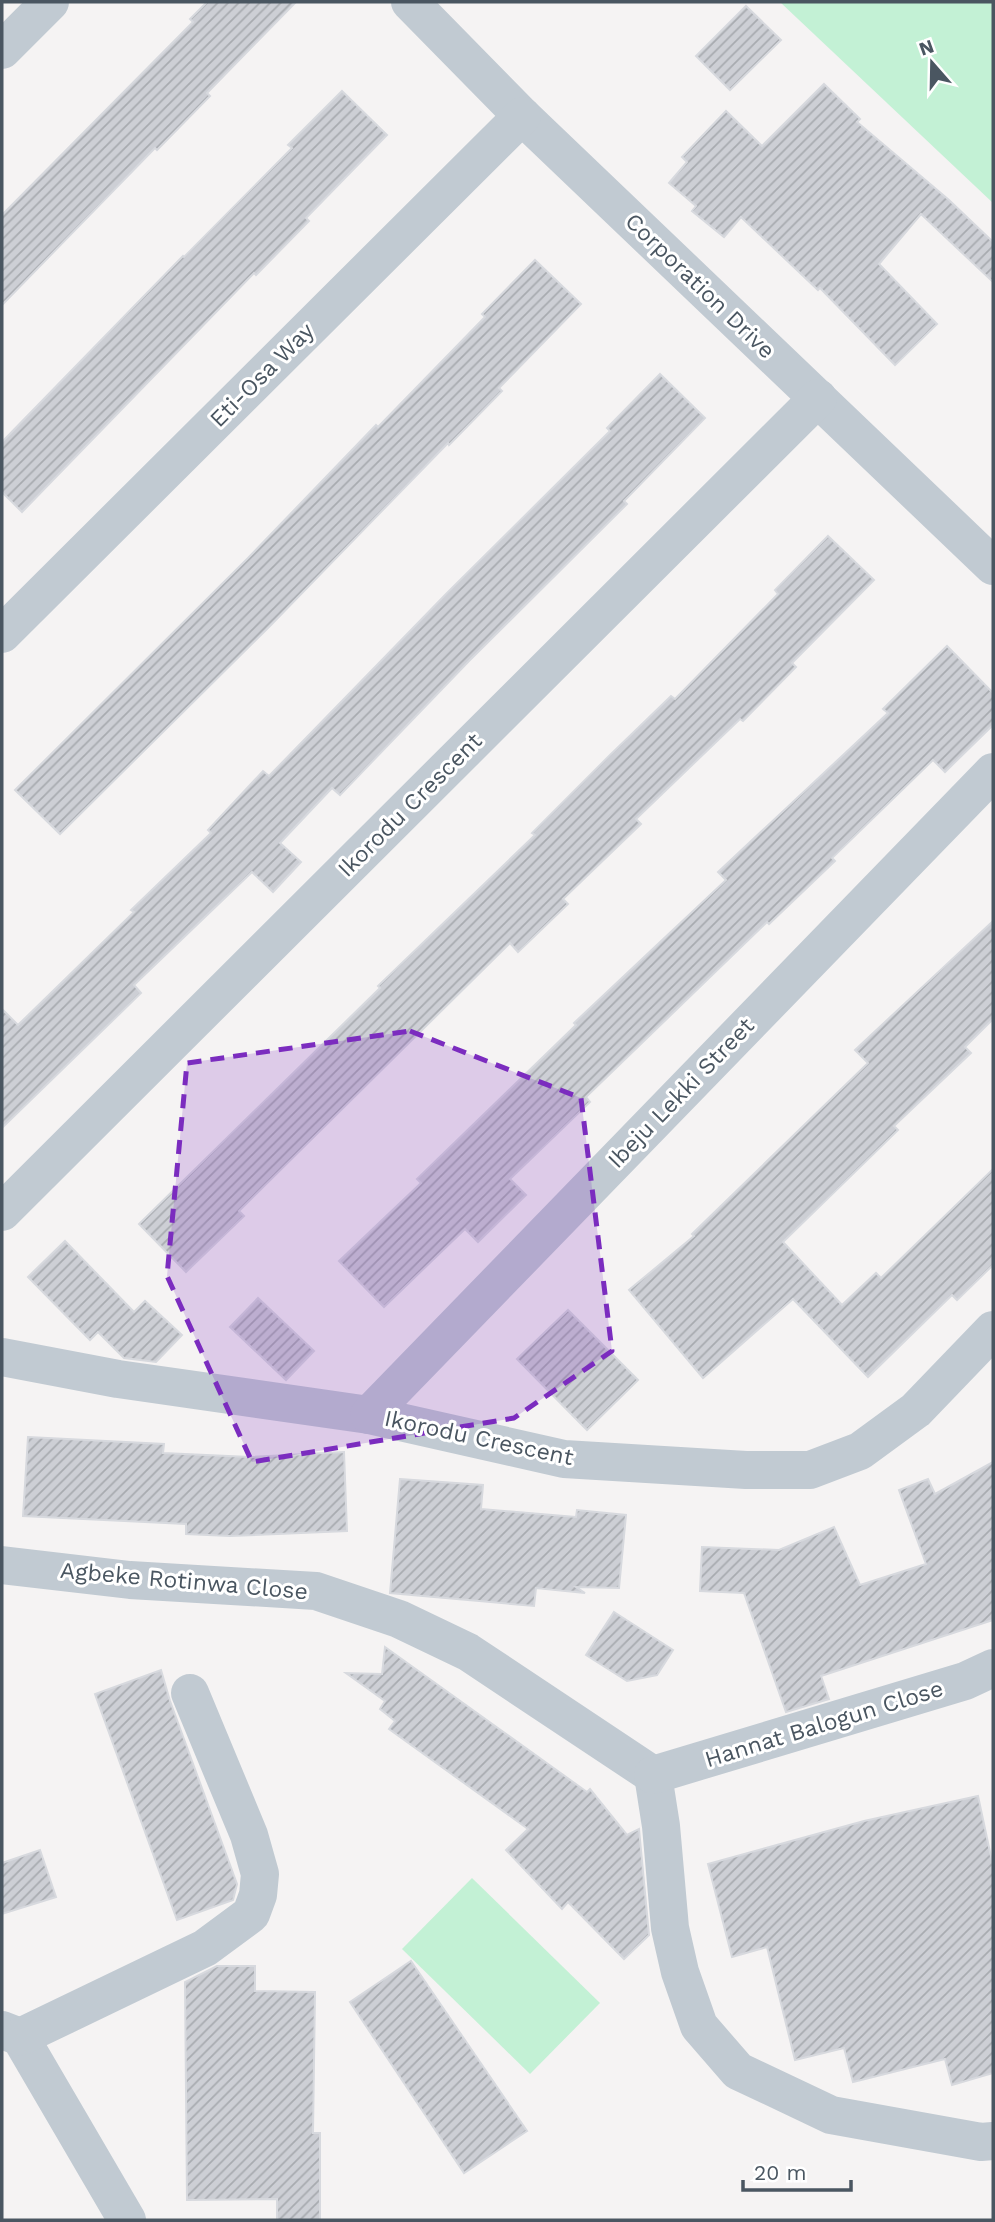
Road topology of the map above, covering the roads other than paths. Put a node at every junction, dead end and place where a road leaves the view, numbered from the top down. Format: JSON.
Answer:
{"nodes":[{"id":1,"x":50,"y":2,"type":"edge"},
{"id":2,"x":410,"y":2,"type":"edge"},
{"id":3,"x":2,"y":50,"type":"edge"},
{"id":4,"x":522,"y":116,"type":"junction"},
{"id":5,"x":818,"y":398,"type":"junction"},
{"id":6,"x":993,"y":566,"type":"edge"},
{"id":7,"x":2,"y":634,"type":"edge"},
{"id":8,"x":993,"y":772,"type":"edge"},
{"id":9,"x":2,"y":1212,"type":"edge"},
{"id":10,"x":993,"y":1331,"type":"edge"},
{"id":11,"x":2,"y":1357,"type":"edge"},
{"id":12,"x":369,"y":1415,"type":"junction"},
{"id":13,"x":2,"y":1565,"type":"edge"},
{"id":14,"x":993,"y":1668,"type":"edge"},
{"id":15,"x":190,"y":1693,"type":"dead end"},
{"id":16,"x":653,"y":1775,"type":"junction"},
{"id":17,"x":11,"y":2034,"type":"edge"},
{"id":18,"x":993,"y":2141,"type":"edge"},
{"id":19,"x":127,"y":2220,"type":"edge"}],
"edges":[{"from":1,"to":3,"type":"street"},
{"from":2,"to":4,"type":"street","name":"Corporation Drive"},
{"from":4,"to":5,"type":"street","name":"Corporation Drive"},
{"from":4,"to":7,"type":"street","name":"Eti-Osa Way"},
{"from":5,"to":6,"type":"street","name":"Corporation Drive"},
{"from":5,"to":9,"type":"street","name":"Ikorodu Crescent"},
{"from":8,"to":12,"type":"street","name":"Ibeju Lekki Street"},
{"from":10,"to":12,"type":"street","name":"Ikorodu Crescent"},
{"from":11,"to":12,"type":"street","name":"Ikorodu Crescent"},
{"from":13,"to":16,"type":"street","name":"Agbeke Rotinwa Close"},
{"from":14,"to":16,"type":"street","name":"Hannat Balogun Close"},
{"from":15,"to":17,"type":"street"},
{"from":16,"to":18,"type":"street"},
{"from":17,"to":19,"type":"street"}]}
